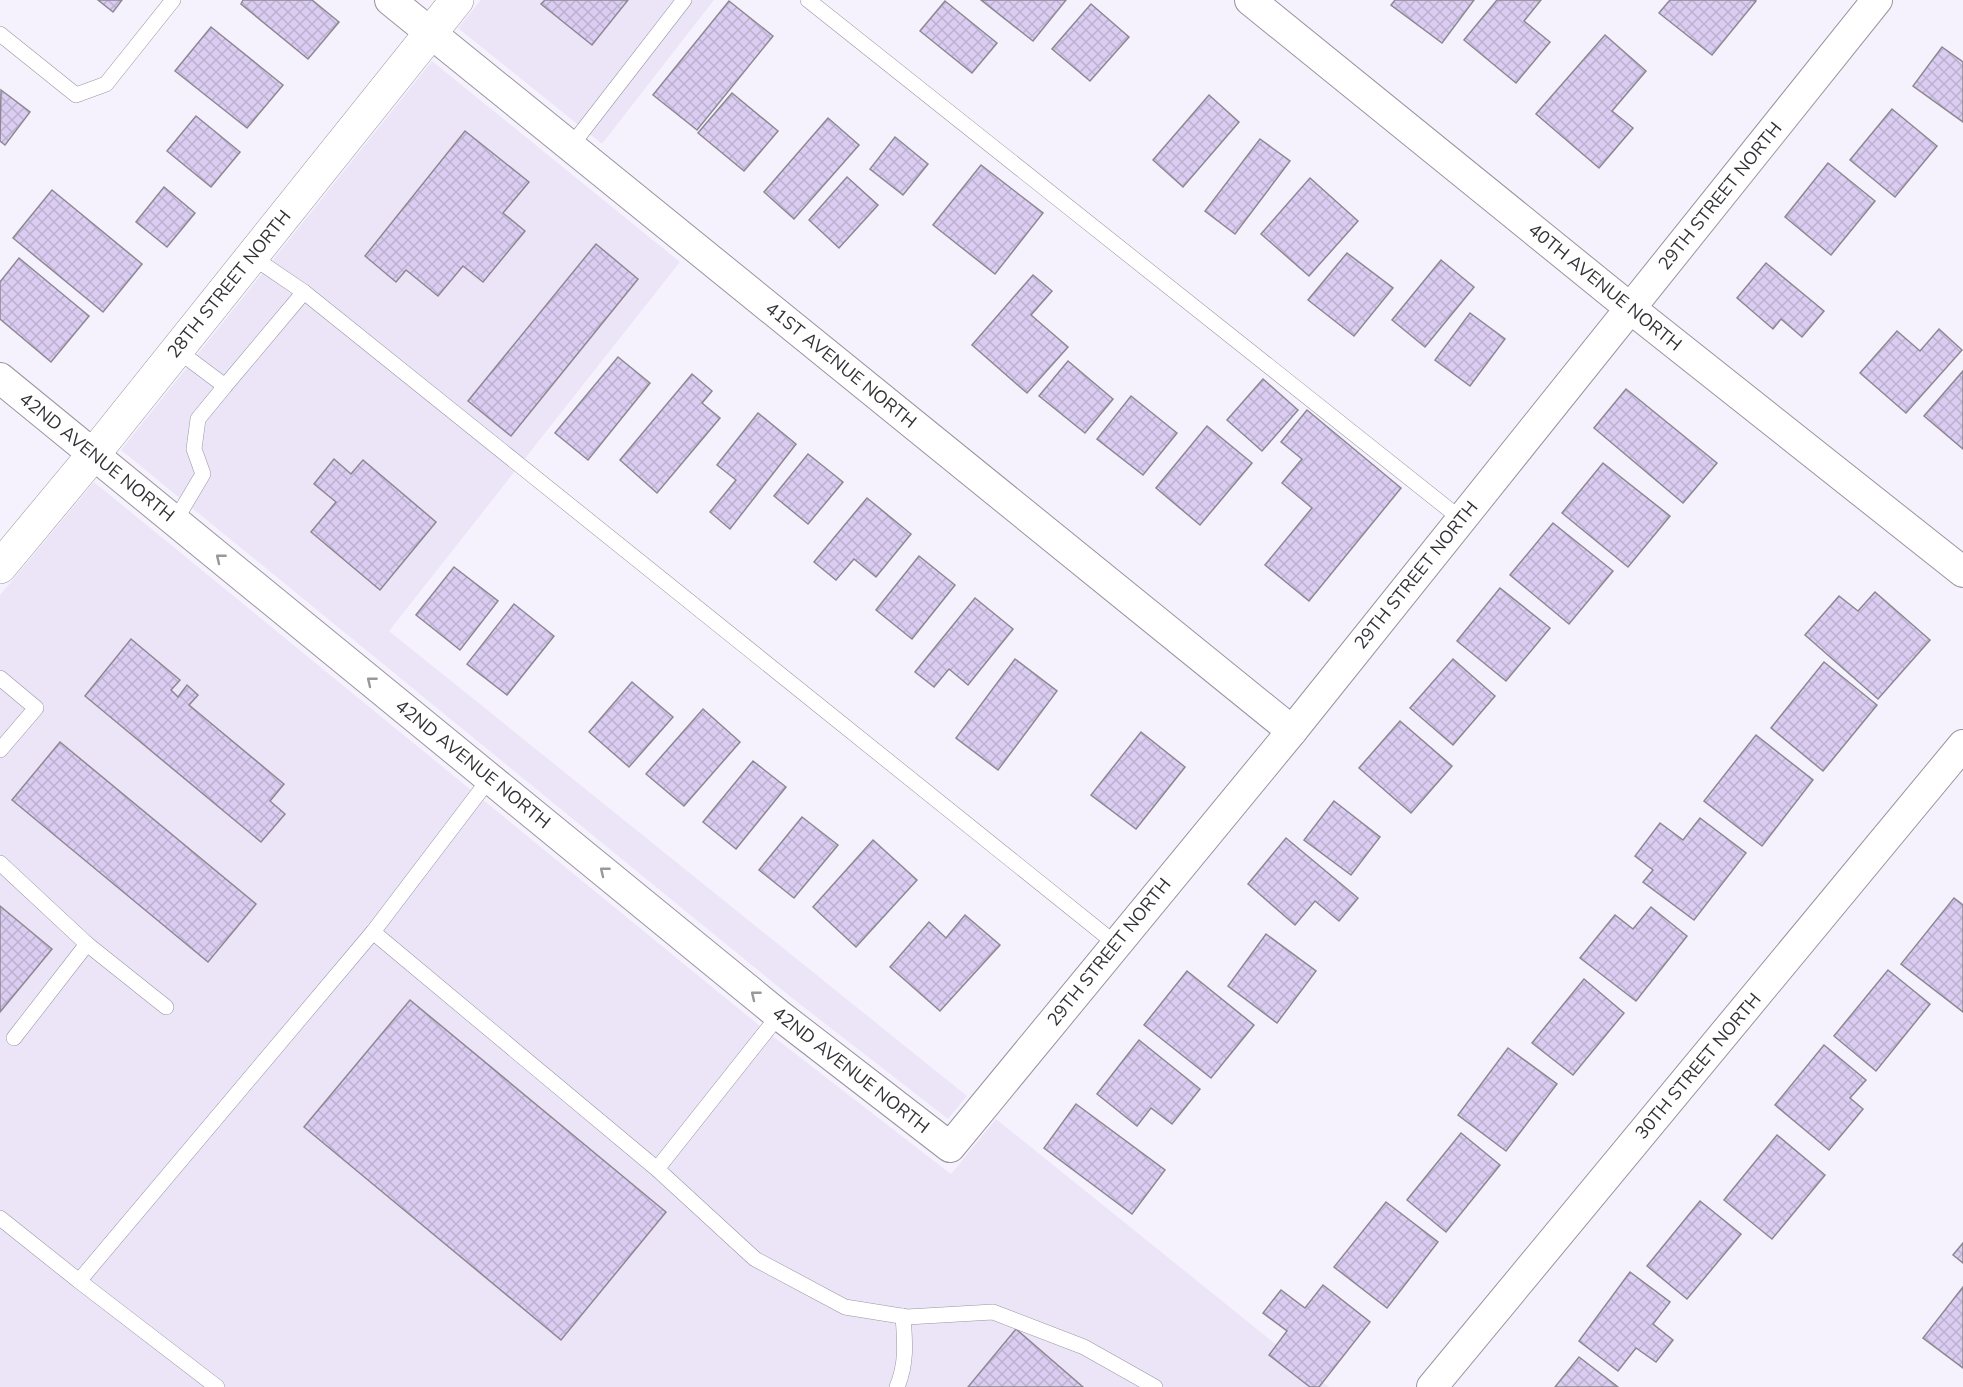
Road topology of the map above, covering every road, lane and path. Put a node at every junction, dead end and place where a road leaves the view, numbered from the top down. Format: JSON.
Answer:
{"nodes":[{"id":1,"x":173,"y":0,"type":"edge"},
{"id":2,"x":390,"y":0,"type":"edge"},
{"id":3,"x":457,"y":0,"type":"edge"},
{"id":4,"x":684,"y":0,"type":"edge"},
{"id":5,"x":808,"y":0,"type":"edge"},
{"id":6,"x":1250,"y":0,"type":"edge"},
{"id":7,"x":1877,"y":0,"type":"edge"},
{"id":8,"x":430,"y":33,"type":"junction"},
{"id":9,"x":0,"y":34,"type":"edge"},
{"id":10,"x":571,"y":146,"type":"junction"},
{"id":11,"x":251,"y":256,"type":"junction"},
{"id":12,"x":304,"y":292,"type":"junction"},
{"id":13,"x":1630,"y":308,"type":"junction"},
{"id":14,"x":177,"y":350,"type":"junction"},
{"id":15,"x":0,"y":378,"type":"edge"},
{"id":16,"x":225,"y":386,"type":"junction"},
{"id":17,"x":93,"y":455,"type":"junction"},
{"id":18,"x":1461,"y":519,"type":"junction"},
{"id":19,"x":175,"y":521,"type":"junction"},
{"id":20,"x":0,"y":567,"type":"edge"},
{"id":21,"x":1963,"y":572,"type":"edge"},
{"id":22,"x":0,"y":678,"type":"edge"},
{"id":23,"x":1292,"y":731,"type":"junction"},
{"id":24,"x":1963,"y":745,"type":"edge"},
{"id":25,"x":0,"y":750,"type":"edge"},
{"id":26,"x":490,"y":778,"type":"junction"},
{"id":27,"x":0,"y":863,"type":"edge"},
{"id":28,"x":373,"y":932,"type":"junction"},
{"id":29,"x":87,"y":944,"type":"junction"},
{"id":30,"x":1116,"y":945,"type":"junction"},
{"id":31,"x":166,"y":1007,"type":"dead end"},
{"id":32,"x":779,"y":1015,"type":"junction"},
{"id":33,"x":14,"y":1038,"type":"dead end"},
{"id":34,"x":950,"y":1147,"type":"joint"},
{"id":35,"x":657,"y":1169,"type":"junction"},
{"id":36,"x":0,"y":1218,"type":"edge"},
{"id":37,"x":79,"y":1281,"type":"junction"},
{"id":38,"x":903,"y":1317,"type":"junction"},
{"id":39,"x":217,"y":1387,"type":"edge"},
{"id":40,"x":897,"y":1387,"type":"edge"},
{"id":41,"x":1155,"y":1387,"type":"edge"},
{"id":42,"x":1432,"y":1387,"type":"edge"}],
"edges":[{"from":1,"to":9,"type":"lane"},
{"from":2,"to":8,"type":"street","name":"41ST AVENUE NORTH"},
{"from":3,"to":8,"type":"street","name":"28TH STREET NORTH"},
{"from":4,"to":10,"type":"lane"},
{"from":5,"to":18,"type":"lane"},
{"from":6,"to":13,"type":"street","name":"40TH AVENUE NORTH"},
{"from":7,"to":13,"type":"street","name":"29TH STREET NORTH"},
{"from":8,"to":10,"type":"street","name":"41ST AVENUE NORTH"},
{"from":8,"to":11,"type":"street","name":"28TH STREET NORTH"},
{"from":10,"to":23,"type":"street","name":"41ST AVENUE NORTH"},
{"from":11,"to":12,"type":"lane"},
{"from":11,"to":14,"type":"street","name":"28TH STREET NORTH"},
{"from":12,"to":16,"type":"lane"},
{"from":12,"to":30,"type":"lane"},
{"from":13,"to":18,"type":"street","name":"29TH STREET NORTH"},
{"from":13,"to":21,"type":"street","name":"40TH AVENUE NORTH"},
{"from":14,"to":16,"type":"lane"},
{"from":14,"to":17,"type":"street","name":"28TH STREET NORTH"},
{"from":15,"to":17,"type":"street","name":"42ND AVENUE NORTH"},
{"from":16,"to":19,"type":"lane"},
{"from":17,"to":19,"type":"street","name":"42ND AVENUE NORTH"},
{"from":17,"to":20,"type":"street","name":"28TH STREET NORTH"},
{"from":18,"to":23,"type":"street","name":"29TH STREET NORTH"},
{"from":26,"to":19,"type":"street","name":"42ND AVENUE NORTH","one_way":true},
{"from":22,"to":25,"type":"lane"},
{"from":23,"to":30,"type":"street","name":"29TH STREET NORTH"},
{"from":24,"to":42,"type":"street","name":"30TH STREET NORTH"},
{"from":26,"to":28,"type":"lane"},
{"from":32,"to":26,"type":"street","name":"42ND AVENUE NORTH","one_way":true},
{"from":27,"to":29,"type":"lane"},
{"from":28,"to":35,"type":"lane"},
{"from":28,"to":37,"type":"lane"},
{"from":29,"to":31,"type":"lane"},
{"from":29,"to":33,"type":"lane"},
{"from":30,"to":34,"type":"street","name":"29TH STREET NORTH"},
{"from":32,"to":34,"type":"street","name":"42ND AVENUE NORTH"},
{"from":32,"to":35,"type":"lane"},
{"from":35,"to":38,"type":"lane"},
{"from":36,"to":37,"type":"lane"},
{"from":37,"to":39,"type":"lane"},
{"from":38,"to":40,"type":"lane"},
{"from":38,"to":41,"type":"lane"}]}
